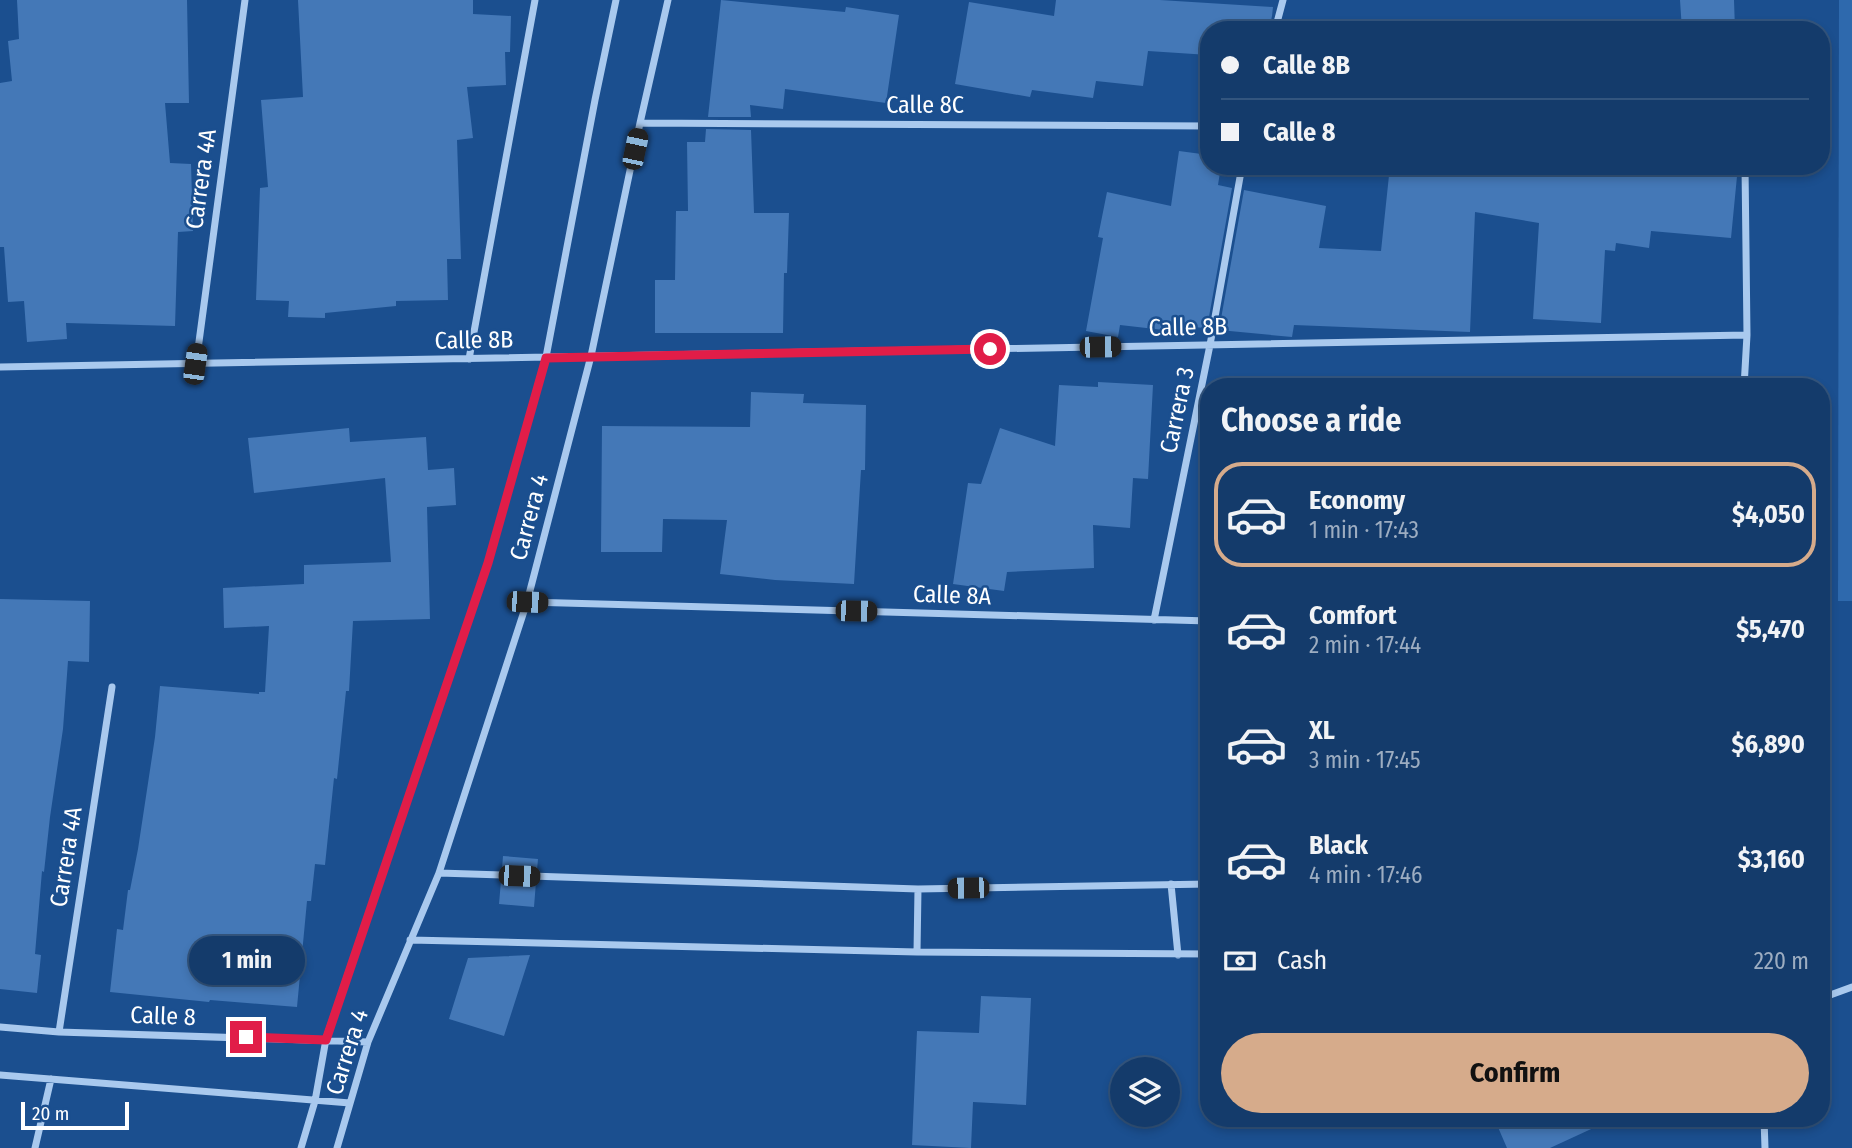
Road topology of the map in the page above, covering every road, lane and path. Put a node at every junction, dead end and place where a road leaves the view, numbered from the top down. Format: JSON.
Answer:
{"nodes":[{"id":1,"x":245,"y":0,"type":"edge"},
{"id":2,"x":536,"y":0,"type":"edge"},
{"id":3,"x":616,"y":0,"type":"edge"},
{"id":4,"x":668,"y":0,"type":"edge"},
{"id":5,"x":1283,"y":0,"type":"edge"},
{"id":6,"x":1277,"y":21,"type":"edge"},
{"id":7,"x":640,"y":123,"type":"junction"},
{"id":8,"x":1200,"y":126,"type":"edge"},
{"id":9,"x":1240,"y":175,"type":"edge"},
{"id":10,"x":1745,"y":175,"type":"edge"},
{"id":11,"x":1747,"y":335,"type":"junction"},
{"id":12,"x":1210,"y":345,"type":"junction"},
{"id":13,"x":591,"y":356,"type":"junction"},
{"id":14,"x":546,"y":358,"type":"junction"},
{"id":15,"x":469,"y":359,"type":"junction"},
{"id":16,"x":195,"y":364,"type":"junction"},
{"id":17,"x":0,"y":367,"type":"edge"},
{"id":18,"x":1203,"y":378,"type":"edge"},
{"id":19,"x":1745,"y":378,"type":"edge"},
{"id":20,"x":1200,"y":394,"type":"edge"},
{"id":21,"x":527,"y":602,"type":"junction"},
{"id":22,"x":1154,"y":620,"type":"junction"},
{"id":23,"x":1200,"y":621,"type":"edge"},
{"id":24,"x":113,"y":687,"type":"dead end"},
{"id":25,"x":439,"y":873,"type":"junction"},
{"id":26,"x":1171,"y":884,"type":"junction"},
{"id":27,"x":1200,"y":884,"type":"edge"},
{"id":28,"x":918,"y":889,"type":"junction"},
{"id":29,"x":410,"y":940,"type":"junction"},
{"id":30,"x":917,"y":952,"type":"junction"},
{"id":31,"x":1200,"y":954,"type":"edge"},
{"id":32,"x":1178,"y":955,"type":"junction"},
{"id":33,"x":1852,"y":986,"type":"edge"},
{"id":34,"x":1830,"y":995,"type":"edge"},
{"id":35,"x":0,"y":1027,"type":"edge"},
{"id":36,"x":59,"y":1032,"type":"junction"},
{"id":37,"x":326,"y":1040,"type":"junction"},
{"id":38,"x":368,"y":1042,"type":"junction"},
{"id":39,"x":0,"y":1075,"type":"edge"},
{"id":40,"x":51,"y":1079,"type":"junction"},
{"id":41,"x":315,"y":1101,"type":"junction"},
{"id":42,"x":350,"y":1103,"type":"junction"},
{"id":43,"x":1764,"y":1127,"type":"edge"},
{"id":44,"x":35,"y":1148,"type":"edge"},
{"id":45,"x":301,"y":1148,"type":"edge"},
{"id":46,"x":337,"y":1148,"type":"edge"},
{"id":47,"x":1765,"y":1148,"type":"edge"}],
"edges":[{"from":1,"to":16,"type":"street","name":"Carrera 4A"},
{"from":2,"to":15,"type":"street"},
{"from":3,"to":14,"type":"street","name":"Carrera 4"},
{"from":4,"to":7,"type":"street","name":"Carrera 4"},
{"from":5,"to":6,"type":"street"},
{"from":7,"to":8,"type":"street","name":"Calle 8C"},
{"from":7,"to":13,"type":"street","name":"Carrera 4"},
{"from":9,"to":12,"type":"street","name":"Carrera 3"},
{"from":10,"to":11,"type":"street"},
{"from":11,"to":12,"type":"street","name":"Calle 8B"},
{"from":11,"to":19,"type":"street"},
{"from":12,"to":13,"type":"street","name":"Calle 8B"},
{"from":12,"to":18,"type":"street","name":"Carrera 3"},
{"from":13,"to":14,"type":"street","name":"Calle 8B"},
{"from":13,"to":21,"type":"street","name":"Carrera 4"},
{"from":14,"to":15,"type":"street","name":"Calle 8B"},
{"from":14,"to":37,"type":"street","name":"Carrera 4"},
{"from":15,"to":16,"type":"street","name":"Calle 8B"},
{"from":16,"to":17,"type":"street","name":"Calle 8B"},
{"from":20,"to":22,"type":"street","name":"Carrera 3"},
{"from":21,"to":22,"type":"street","name":"Calle 8A"},
{"from":21,"to":25,"type":"street","name":"Carrera 4"},
{"from":22,"to":23,"type":"street","name":"Calle 8A"},
{"from":24,"to":36,"type":"street","name":"Carrera 4A"},
{"from":25,"to":28,"type":"street"},
{"from":25,"to":29,"type":"street","name":"Carrera 4"},
{"from":26,"to":27,"type":"street"},
{"from":26,"to":28,"type":"street"},
{"from":26,"to":32,"type":"street"},
{"from":28,"to":30,"type":"street"},
{"from":29,"to":30,"type":"street"},
{"from":29,"to":38,"type":"street","name":"Carrera 4"},
{"from":30,"to":32,"type":"street"},
{"from":31,"to":32,"type":"street"},
{"from":33,"to":34,"type":"street"},
{"from":35,"to":36,"type":"street","name":"Calle 8"},
{"from":36,"to":37,"type":"street","name":"Calle 8"},
{"from":37,"to":38,"type":"street","name":"Calle 8"},
{"from":37,"to":41,"type":"street","name":"Carrera 4"},
{"from":38,"to":42,"type":"street","name":"Carrera 4"},
{"from":39,"to":40,"type":"street"},
{"from":40,"to":41,"type":"street"},
{"from":40,"to":44,"type":"street"},
{"from":41,"to":42,"type":"street"},
{"from":41,"to":45,"type":"street","name":"Carrera 4"},
{"from":42,"to":46,"type":"street","name":"Carrera 4"},
{"from":43,"to":47,"type":"street"}]}
